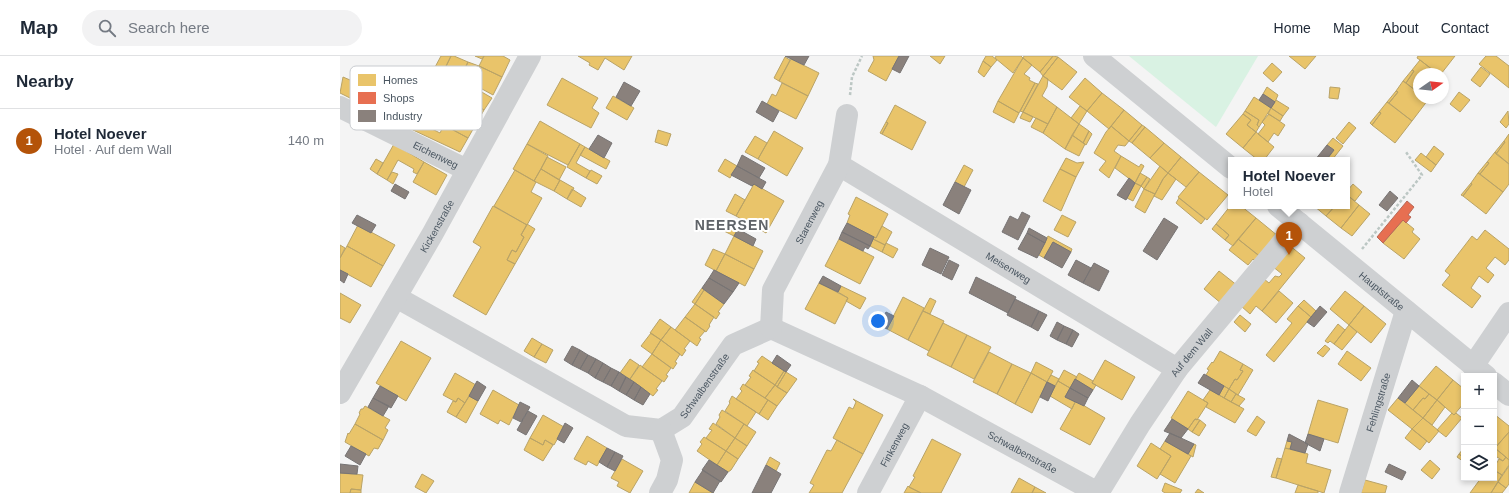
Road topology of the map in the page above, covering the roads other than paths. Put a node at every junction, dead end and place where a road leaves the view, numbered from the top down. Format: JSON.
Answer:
{"nodes":[{"id":1,"x":530,"y":56,"type":"edge"},
{"id":2,"x":1094,"y":56,"type":"edge"},
{"id":3,"x":340,"y":106,"type":"edge"},
{"id":4,"x":350,"y":111,"type":"edge"},
{"id":5,"x":847,"y":115,"type":"road end"},
{"id":6,"x":388,"y":130,"type":"edge"},
{"id":7,"x":840,"y":165,"type":"junction"},
{"id":8,"x":1228,"y":166,"type":"edge"},
{"id":9,"x":467,"y":170,"type":"junction"},
{"id":10,"x":1282,"y":209,"type":"edge"},
{"id":11,"x":1299,"y":223,"type":"junction"},
{"id":12,"x":396,"y":297,"type":"junction"},
{"id":13,"x":1406,"y":311,"type":"junction"},
{"id":14,"x":1509,"y":313,"type":"edge"},
{"id":15,"x":771,"y":328,"type":"junction"},
{"id":16,"x":1177,"y":369,"type":"junction"},
{"id":17,"x":1479,"y":371,"type":"edge"},
{"id":18,"x":1497,"y":386,"type":"edge"},
{"id":19,"x":340,"y":393,"type":"edge"},
{"id":20,"x":920,"y":396,"type":"junction"},
{"id":21,"x":1509,"y":396,"type":"edge"},
{"id":22,"x":661,"y":430,"type":"junction"},
{"id":23,"x":660,"y":493,"type":"edge"},
{"id":24,"x":868,"y":493,"type":"edge"},
{"id":25,"x":1098,"y":493,"type":"edge"},
{"id":26,"x":1350,"y":493,"type":"edge"}],
"edges":[{"from":1,"to":9,"type":"street","name":"Kickenstraße"},
{"from":2,"to":8,"type":"street"},
{"from":3,"to":4,"type":"street","name":"Eichenweg"},
{"from":5,"to":7,"type":"street","name":"Starenweg"},
{"from":6,"to":9,"type":"street","name":"Eichenweg"},
{"from":7,"to":15,"type":"street","name":"Starenweg"},
{"from":7,"to":16,"type":"street","name":"Meisenweg"},
{"from":9,"to":12,"type":"street","name":"Kickenstraße"},
{"from":10,"to":11,"type":"street","name":"Hauptstraße"},
{"from":11,"to":13,"type":"street","name":"Hauptstraße"},
{"from":11,"to":16,"type":"street","name":"Auf dem Wall"},
{"from":12,"to":19,"type":"street","name":"Kickenstraße"},
{"from":12,"to":22,"type":"street"},
{"from":13,"to":17,"type":"street","name":"Hauptstraße"},
{"from":13,"to":26,"type":"street","name":"Fehlingstraße"},
{"from":14,"to":17,"type":"street"},
{"from":15,"to":20,"type":"street","name":"Schwalbenstraße"},
{"from":15,"to":22,"type":"street","name":"Schwalbenstraße"},
{"from":16,"to":25,"type":"street","name":"Auf dem Wall"},
{"from":18,"to":21,"type":"street"},
{"from":20,"to":24,"type":"street","name":"Finkenweg"},
{"from":20,"to":25,"type":"street","name":"Schwalbenstraße"},
{"from":22,"to":23,"type":"street"}]}
